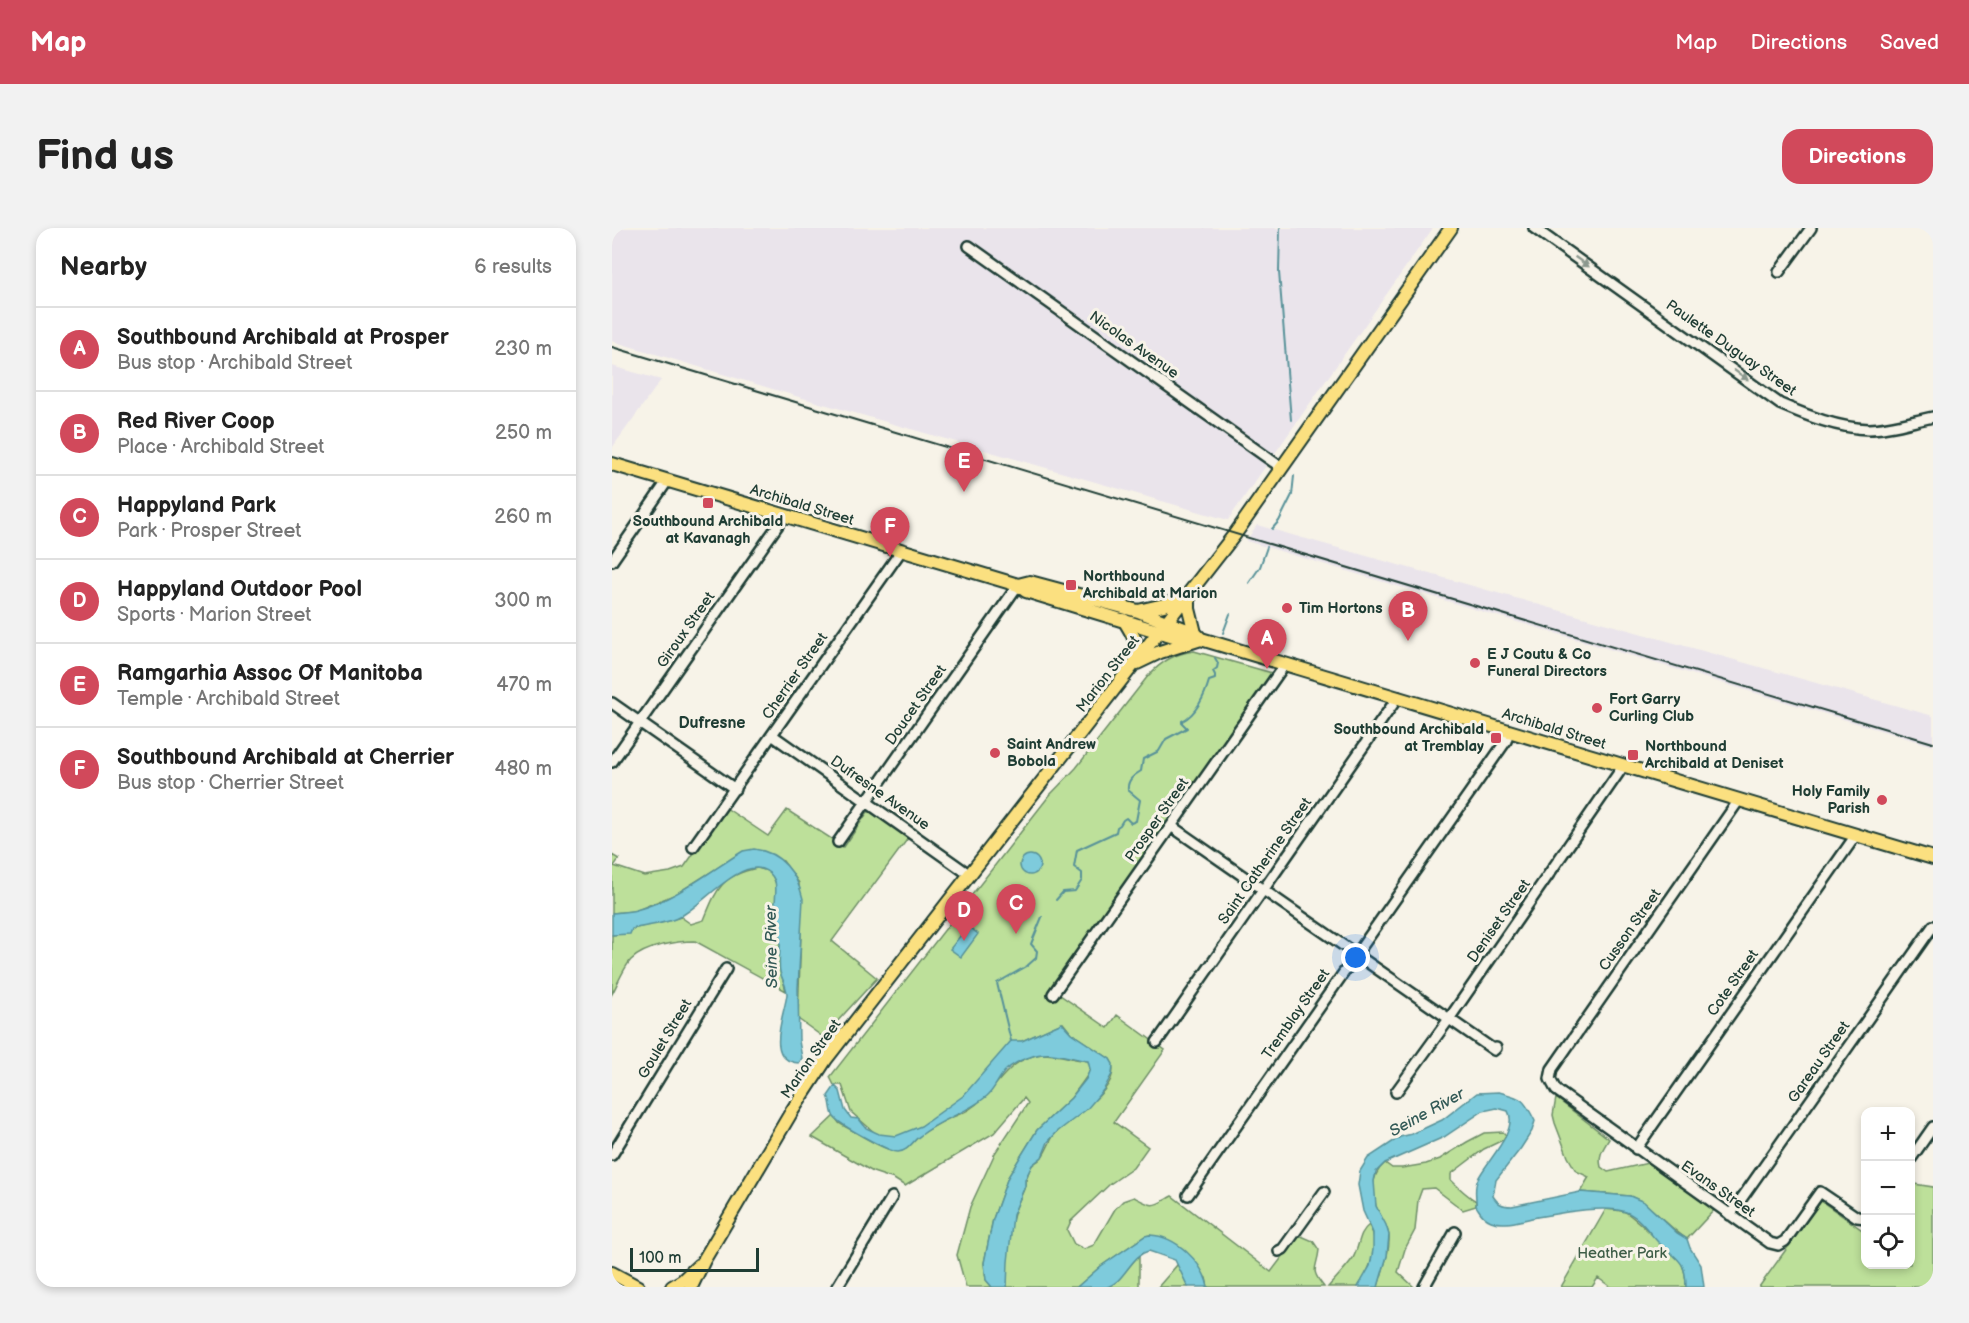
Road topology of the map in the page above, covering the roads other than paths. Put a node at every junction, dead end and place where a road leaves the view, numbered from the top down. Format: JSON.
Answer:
{"nodes":[{"id":1,"x":1451,"y":228,"type":"edge"},
{"id":2,"x":1534,"y":228,"type":"edge"},
{"id":3,"x":1811,"y":228,"type":"edge"},
{"id":4,"x":969,"y":246,"type":"dead end"},
{"id":5,"x":1779,"y":272,"type":"dead end"},
{"id":6,"x":1933,"y":417,"type":"edge"},
{"id":7,"x":612,"y":464,"type":"edge"},
{"id":8,"x":1282,"y":468,"type":"junction"},
{"id":9,"x":668,"y":480,"type":"junction"},
{"id":10,"x":784,"y":515,"type":"junction"},
{"id":11,"x":901,"y":551,"type":"junction"},
{"id":12,"x":612,"y":561,"type":"edge"},
{"id":13,"x":1018,"y":585,"type":"junction"},
{"id":14,"x":1189,"y":595,"type":"junction"},
{"id":15,"x":1138,"y":611,"type":"junction"},
{"id":16,"x":1124,"y":620,"type":"junction"},
{"id":17,"x":1164,"y":627,"type":"junction"},
{"id":18,"x":1199,"y":638,"type":"junction"},
{"id":19,"x":1135,"y":664,"type":"junction"},
{"id":20,"x":1285,"y":664,"type":"junction"},
{"id":21,"x":1398,"y":697,"type":"junction"},
{"id":22,"x":612,"y":703,"type":"edge"},
{"id":23,"x":639,"y":723,"type":"junction"},
{"id":24,"x":1509,"y":731,"type":"junction"},
{"id":25,"x":772,"y":735,"type":"junction"},
{"id":26,"x":612,"y":762,"type":"edge"},
{"id":27,"x":1624,"y":765,"type":"junction"},
{"id":28,"x":735,"y":789,"type":"junction"},
{"id":29,"x":1739,"y":800,"type":"junction"},
{"id":30,"x":866,"y":802,"type":"junction"},
{"id":31,"x":1171,"y":826,"type":"junction"},
{"id":32,"x":1856,"y":835,"type":"junction"},
{"id":33,"x":838,"y":842,"type":"dead end"},
{"id":34,"x":693,"y":847,"type":"dead end"},
{"id":35,"x":1933,"y":858,"type":"edge"},
{"id":36,"x":970,"y":875,"type":"junction"},
{"id":37,"x":1263,"y":889,"type":"junction"},
{"id":38,"x":1933,"y":926,"type":"edge"},
{"id":39,"x":1356,"y":954,"type":"junction"},
{"id":40,"x":726,"y":969,"type":"dead end"},
{"id":41,"x":1053,"y":994,"type":"dead end"},
{"id":42,"x":1449,"y":1019,"type":"junction"},
{"id":43,"x":1157,"y":1042,"type":"dead end"},
{"id":44,"x":1496,"y":1047,"type":"dead end"},
{"id":45,"x":1550,"y":1079,"type":"joint"},
{"id":46,"x":1396,"y":1092,"type":"dead end"},
{"id":47,"x":1933,"y":1127,"type":"edge"},
{"id":48,"x":1636,"y":1149,"type":"junction"},
{"id":49,"x":1915,"y":1154,"type":"edge"},
{"id":50,"x":612,"y":1155,"type":"edge"},
{"id":51,"x":1324,"y":1192,"type":"dead end"},
{"id":52,"x":1188,"y":1195,"type":"dead end"},
{"id":53,"x":892,"y":1197,"type":"dead end"},
{"id":54,"x":1730,"y":1215,"type":"junction"},
{"id":55,"x":1861,"y":1218,"type":"edge"},
{"id":56,"x":1455,"y":1232,"type":"dead end"},
{"id":57,"x":1279,"y":1251,"type":"dead end"},
{"id":58,"x":704,"y":1260,"type":"junction"},
{"id":59,"x":612,"y":1273,"type":"edge"},
{"id":60,"x":638,"y":1287,"type":"edge"},
{"id":61,"x":672,"y":1287,"type":"edge"},
{"id":62,"x":691,"y":1287,"type":"edge"},
{"id":63,"x":837,"y":1287,"type":"edge"},
{"id":64,"x":1424,"y":1287,"type":"edge"}],
"edges":[{"from":1,"to":8,"type":"main road","name":"Marion Street"},
{"from":2,"to":6,"type":"street","name":"Paulette Duguay Street","one_way":true},
{"from":3,"to":5,"type":"street"},
{"from":4,"to":8,"type":"street","name":"Nicolas Avenue"},
{"from":7,"to":9,"type":"main road","name":"Archibald Street"},
{"from":8,"to":14,"type":"main road","name":"Marion Street"},
{"from":9,"to":10,"type":"main road","name":"Archibald Street"},
{"from":9,"to":12,"type":"street"},
{"from":10,"to":11,"type":"main road","name":"Archibald Street"},
{"from":10,"to":23,"type":"street","name":"Giroux Street"},
{"from":11,"to":13,"type":"main road","name":"Archibald Street"},
{"from":11,"to":25,"type":"street","name":"Cherrier Street"},
{"from":13,"to":15,"type":"main road","name":"Archibald Street"},
{"from":13,"to":16,"type":"main road","name":"Archibald Street"},
{"from":13,"to":30,"type":"street","name":"Doucet Street"},
{"from":14,"to":15,"type":"main road"},
{"from":14,"to":17,"type":"main road","name":"Marion Street"},
{"from":14,"to":18,"type":"main road"},
{"from":15,"to":17,"type":"main road","name":"Archibald Street"},
{"from":16,"to":17,"type":"main road","name":"Archibald Street"},
{"from":16,"to":19,"type":"main road"},
{"from":17,"to":18,"type":"main road","name":"Archibald Street"},
{"from":17,"to":19,"type":"main road","name":"Marion Street"},
{"from":18,"to":19,"type":"main road"},
{"from":18,"to":20,"type":"main road","name":"Archibald Street"},
{"from":19,"to":36,"type":"main road","name":"Marion Street"},
{"from":20,"to":21,"type":"main road","name":"Archibald Street"},
{"from":20,"to":31,"type":"street","name":"Prosper Street"},
{"from":21,"to":24,"type":"main road","name":"Archibald Street"},
{"from":21,"to":37,"type":"street","name":"Saint Catherine Street"},
{"from":22,"to":23,"type":"street"},
{"from":23,"to":26,"type":"street","name":"Giroux Street"},
{"from":23,"to":28,"type":"street"},
{"from":24,"to":27,"type":"main road","name":"Archibald Street"},
{"from":24,"to":39,"type":"street","name":"Tremblay Street"},
{"from":25,"to":28,"type":"street","name":"Cherrier Street"},
{"from":25,"to":30,"type":"street","name":"Dufresne Avenue"},
{"from":27,"to":29,"type":"main road","name":"Archibald Street"},
{"from":27,"to":42,"type":"street","name":"Deniset Street"},
{"from":28,"to":34,"type":"street","name":"Cherrier Street"},
{"from":29,"to":32,"type":"main road","name":"Archibald Street"},
{"from":29,"to":45,"type":"street","name":"Cusson Street"},
{"from":30,"to":33,"type":"street","name":"Doucet Street"},
{"from":30,"to":36,"type":"street","name":"Dufresne Avenue"},
{"from":31,"to":37,"type":"street"},
{"from":31,"to":41,"type":"street","name":"Prosper Street"},
{"from":32,"to":35,"type":"main road","name":"Archibald Street"},
{"from":32,"to":48,"type":"street","name":"Cote Street"},
{"from":36,"to":58,"type":"main road","name":"Marion Street"},
{"from":37,"to":39,"type":"street"},
{"from":37,"to":43,"type":"street","name":"Saint Catherine Street"},
{"from":38,"to":54,"type":"street","name":"Gareau Street"},
{"from":39,"to":42,"type":"street"},
{"from":39,"to":52,"type":"street","name":"Tremblay Street"},
{"from":40,"to":50,"type":"street","name":"Goulet Street"},
{"from":42,"to":44,"type":"street"},
{"from":42,"to":46,"type":"street","name":"Deniset Street"},
{"from":45,"to":48,"type":"street","name":"Evans Street"},
{"from":47,"to":49,"type":"street"},
{"from":48,"to":54,"type":"street","name":"Evans Street"},
{"from":51,"to":57,"type":"street"},
{"from":53,"to":63,"type":"street"},
{"from":54,"to":55,"type":"street","name":"Evans Street"},
{"from":56,"to":64,"type":"street"},
{"from":58,"to":61,"type":"main road"},
{"from":58,"to":62,"type":"main road","name":"Marion Street"},
{"from":59,"to":60,"type":"main road"}]}
